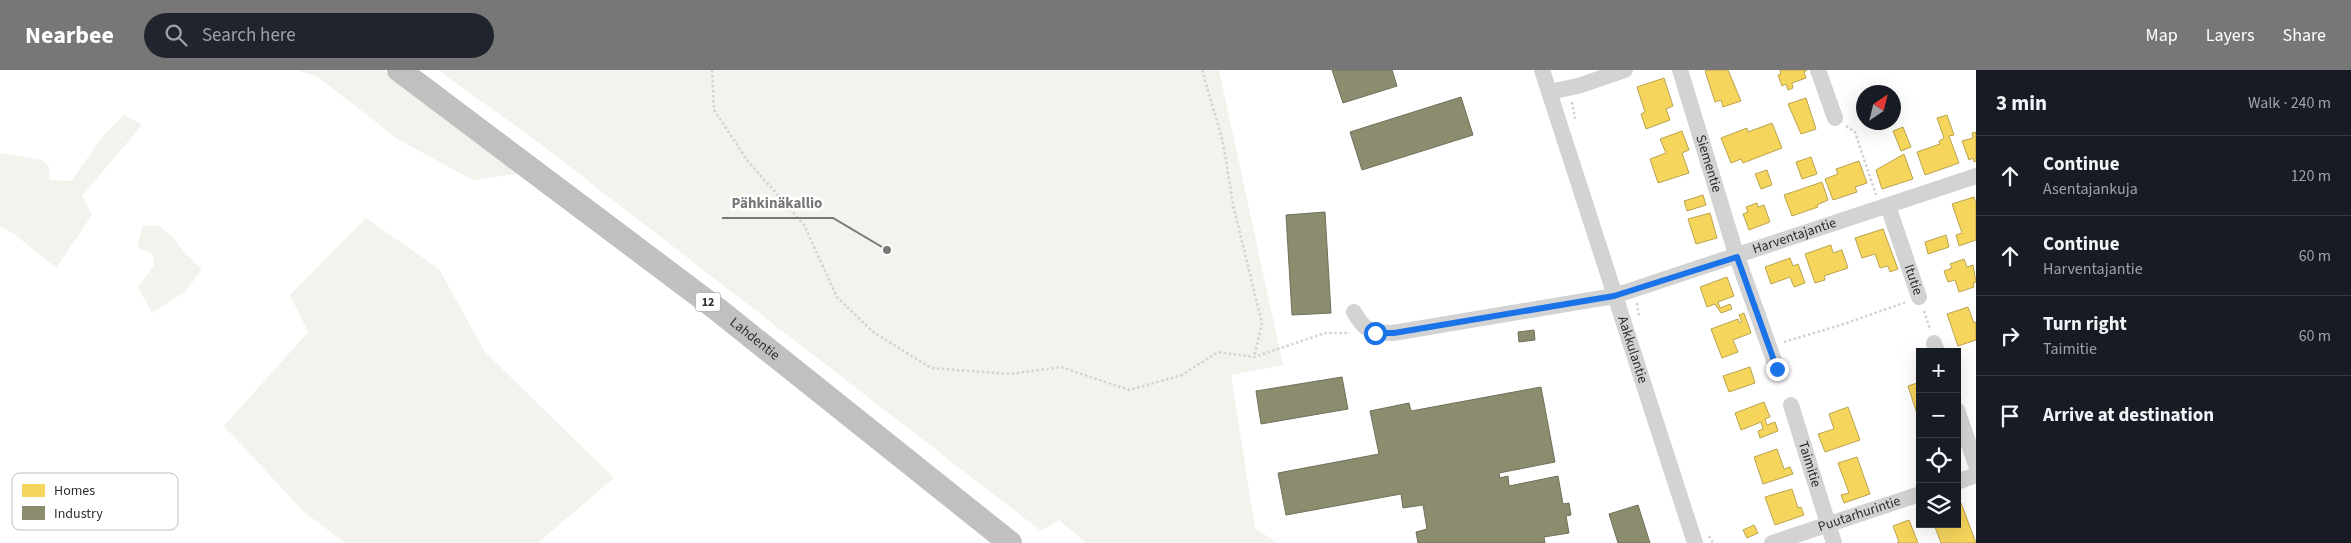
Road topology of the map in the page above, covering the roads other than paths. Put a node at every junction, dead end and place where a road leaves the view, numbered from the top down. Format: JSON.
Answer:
{"nodes":[{"id":1,"x":399,"y":70,"type":"edge"},
{"id":2,"x":1542,"y":70,"type":"edge"},
{"id":3,"x":1625,"y":70,"type":"edge"},
{"id":4,"x":1680,"y":70,"type":"edge"},
{"id":5,"x":1818,"y":70,"type":"edge"},
{"id":6,"x":1549,"y":92,"type":"junction"},
{"id":7,"x":1835,"y":118,"type":"road end"},
{"id":8,"x":1976,"y":176,"type":"edge"},
{"id":9,"x":1884,"y":207,"type":"junction"},
{"id":10,"x":1737,"y":257,"type":"junction"},
{"id":11,"x":1614,"y":296,"type":"junction"},
{"id":12,"x":1919,"y":297,"type":"road end"},
{"id":13,"x":1354,"y":312,"type":"dead end"},
{"id":14,"x":1777,"y":369,"type":"dead end"},
{"id":15,"x":1791,"y":405,"type":"dead end"},
{"id":16,"x":1961,"y":422,"type":"edge"},
{"id":17,"x":1976,"y":465,"type":"edge"},
{"id":18,"x":1976,"y":475,"type":"edge"},
{"id":19,"x":1961,"y":481,"type":"edge"},
{"id":20,"x":1916,"y":495,"type":"edge"},
{"id":21,"x":1827,"y":525,"type":"junction"},
{"id":22,"x":1010,"y":543,"type":"edge"},
{"id":23,"x":1695,"y":543,"type":"edge"},
{"id":24,"x":1772,"y":543,"type":"edge"},
{"id":25,"x":1834,"y":543,"type":"edge"}],
"edges":[{"from":1,"to":22,"type":"highway","name":"Lahdentie","number":"12"},
{"from":2,"to":6,"type":"street","name":"Aakkulantie"},
{"from":3,"to":6,"type":"street"},
{"from":4,"to":10,"type":"street","name":"Siementie"},
{"from":5,"to":7,"type":"street"},
{"from":6,"to":11,"type":"street","name":"Aakkulantie"},
{"from":8,"to":9,"type":"street","name":"Harventajantie"},
{"from":9,"to":10,"type":"street","name":"Harventajantie"},
{"from":9,"to":12,"type":"street","name":"Itutie"},
{"from":10,"to":11,"type":"street","name":"Harventajantie"},
{"from":10,"to":14,"type":"street"},
{"from":11,"to":13,"type":"street","name":"Harventajantie"},
{"from":11,"to":23,"type":"street","name":"Aakkulantie"},
{"from":15,"to":21,"type":"street","name":"Taimitie"},
{"from":16,"to":17,"type":"street"},
{"from":18,"to":19,"type":"street"},
{"from":20,"to":21,"type":"street","name":"Puutarhurintie"},
{"from":21,"to":24,"type":"street","name":"Puutarhurintie"},
{"from":21,"to":25,"type":"street","name":"Taimitie"}]}
